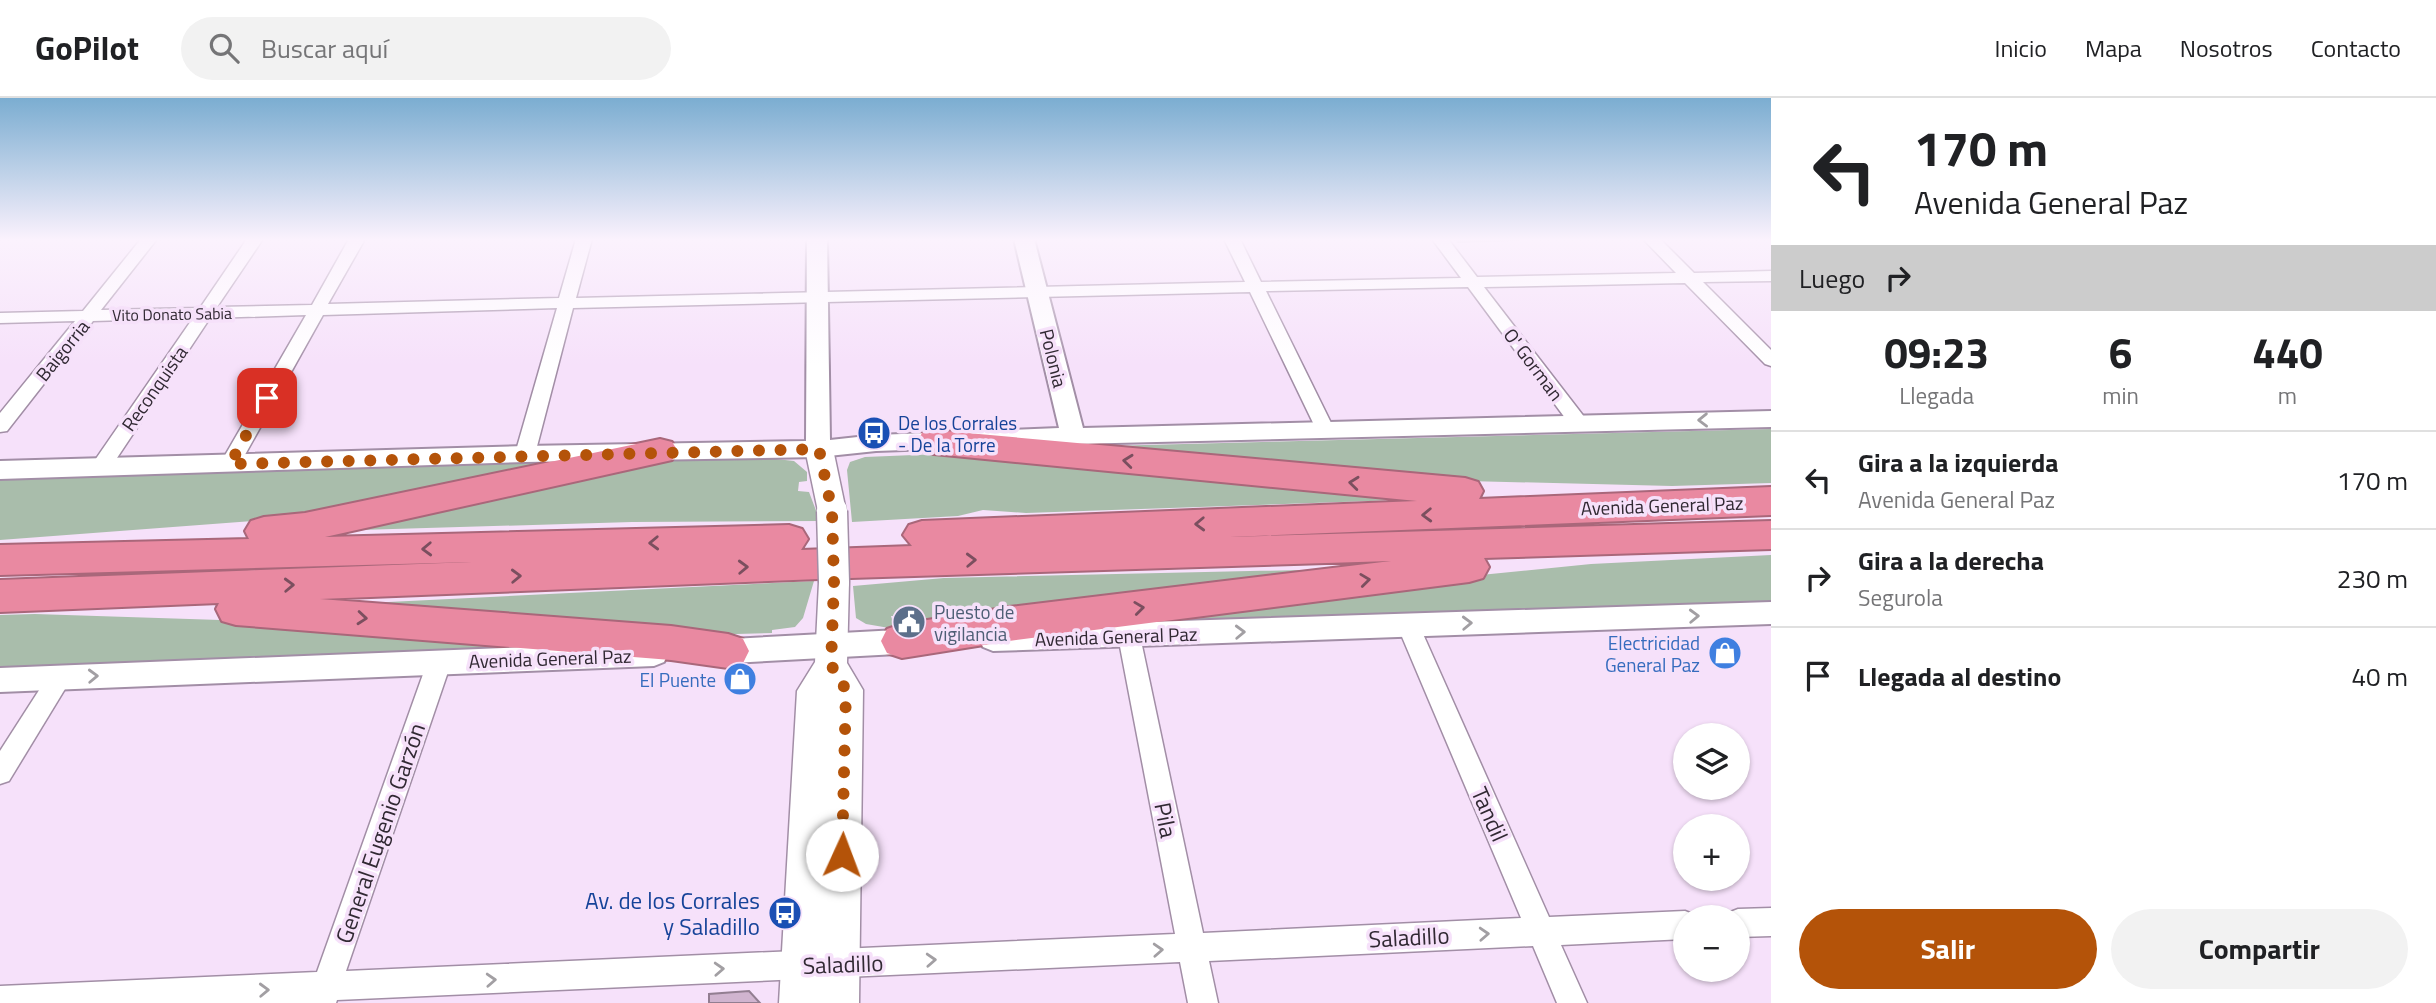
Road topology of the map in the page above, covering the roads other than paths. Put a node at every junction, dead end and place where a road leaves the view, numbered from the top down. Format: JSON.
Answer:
{"nodes":[{"id":1,"x":117,"y":281,"type":"edge"},
{"id":2,"x":227,"y":281,"type":"edge"},
{"id":3,"x":334,"y":281,"type":"edge"},
{"id":4,"x":571,"y":281,"type":"edge"},
{"id":5,"x":817,"y":281,"type":"edge"},
{"id":6,"x":1035,"y":281,"type":"edge"},
{"id":7,"x":1253,"y":281,"type":"edge"},
{"id":8,"x":1464,"y":281,"type":"edge"},
{"id":9,"x":1472,"y":281,"type":"edge"},
{"id":10,"x":1692,"y":281,"type":"edge"},
{"id":11,"x":1256,"y":287,"type":"junction"},
{"id":12,"x":1037,"y":291,"type":"junction"},
{"id":13,"x":817,"y":299,"type":"junction"},
{"id":14,"x":564,"y":305,"type":"junction"},
{"id":15,"x":317,"y":311,"type":"junction"},
{"id":16,"x":206,"y":313,"type":"junction"},
{"id":17,"x":90,"y":316,"type":"junction"},
{"id":18,"x":0,"y":318,"type":"edge"},
{"id":19,"x":1771,"y":360,"type":"edge"},
{"id":20,"x":1771,"y":419,"type":"edge"},
{"id":21,"x":1578,"y":422,"type":"junction"},
{"id":22,"x":0,"y":426,"type":"edge"},
{"id":23,"x":1325,"y":429,"type":"junction"},
{"id":24,"x":1073,"y":436,"type":"junction"},
{"id":25,"x":934,"y":442,"type":"junction"},
{"id":26,"x":819,"y":449,"type":"junction"},
{"id":27,"x":660,"y":452,"type":"junction"},
{"id":28,"x":525,"y":454,"type":"junction"},
{"id":29,"x":230,"y":464,"type":"junction"},
{"id":30,"x":100,"y":468,"type":"junction"},
{"id":31,"x":0,"y":470,"type":"edge"},
{"id":32,"x":1771,"y":501,"type":"edge"},
{"id":33,"x":1691,"y":504,"type":"junction"},
{"id":34,"x":1753,"y":536,"type":"edge"},
{"id":35,"x":0,"y":559,"type":"edge"},
{"id":36,"x":0,"y":598,"type":"edge"},
{"id":37,"x":1771,"y":613,"type":"edge"},
{"id":38,"x":1408,"y":625,"type":"junction"},
{"id":39,"x":1129,"y":636,"type":"junction"},
{"id":40,"x":902,"y":641,"type":"junction"},
{"id":41,"x":728,"y":652,"type":"junction"},
{"id":42,"x":832,"y":655,"type":"junction"},
{"id":43,"x":439,"y":663,"type":"junction"},
{"id":44,"x":61,"y":677,"type":"junction"},
{"id":45,"x":0,"y":680,"type":"edge"},
{"id":46,"x":0,"y":773,"type":"edge"},
{"id":47,"x":1771,"y":922,"type":"edge"},
{"id":48,"x":1750,"y":923,"type":"edge"},
{"id":49,"x":1673,"y":926,"type":"edge"},
{"id":50,"x":1541,"y":931,"type":"junction"},
{"id":51,"x":1192,"y":948,"type":"junction"},
{"id":52,"x":820,"y":984,"type":"edge"},
{"id":53,"x":324,"y":995,"type":"edge"},
{"id":54,"x":0,"y":1001,"type":"edge"},
{"id":55,"x":1203,"y":1003,"type":"edge"},
{"id":56,"x":1572,"y":1003,"type":"edge"}],
"edges":[{"from":1,"to":17,"type":"street","name":"Baigorria"},
{"from":2,"to":16,"type":"street","name":"Reconquista"},
{"from":3,"to":15,"type":"street"},
{"from":4,"to":14,"type":"street"},
{"from":5,"to":13,"type":"street"},
{"from":6,"to":12,"type":"street","name":"Polonia"},
{"from":7,"to":11,"type":"street"},
{"from":8,"to":11,"type":"street","name":"Vito Donato Sabia"},
{"from":9,"to":21,"type":"street","name":"O' Gorman"},
{"from":10,"to":19,"type":"street"},
{"from":11,"to":12,"type":"street","name":"Vito Donato Sabia"},
{"from":11,"to":23,"type":"street"},
{"from":12,"to":13,"type":"street","name":"Vito Donato Sabia"},
{"from":12,"to":24,"type":"street","name":"Polonia"},
{"from":13,"to":14,"type":"street","name":"Vito Donato Sabia"},
{"from":13,"to":26,"type":"street"},
{"from":14,"to":15,"type":"street","name":"Vito Donato Sabia"},
{"from":14,"to":28,"type":"street"},
{"from":15,"to":16,"type":"street","name":"Vito Donato Sabia"},
{"from":15,"to":29,"type":"street"},
{"from":16,"to":17,"type":"street","name":"Vito Donato Sabia"},
{"from":16,"to":30,"type":"street","name":"Reconquista"},
{"from":17,"to":18,"type":"street","name":"Vito Donato Sabia"},
{"from":17,"to":22,"type":"street","name":"Baigorria"},
{"from":20,"to":21,"type":"street","one_way":true},
{"from":21,"to":23,"type":"street"},
{"from":23,"to":24,"type":"street"},
{"from":24,"to":25,"type":"street"},
{"from":25,"to":26,"type":"street"},
{"from":33,"to":25,"type":"highway","one_way":true},
{"from":26,"to":27,"type":"street"},
{"from":26,"to":42,"type":"main road","bridge":true},
{"from":27,"to":28,"type":"street"},
{"from":27,"to":35,"type":"highway"},
{"from":28,"to":29,"type":"street"},
{"from":29,"to":30,"type":"street"},
{"from":30,"to":31,"type":"street"},
{"from":32,"to":33,"type":"highway","name":"Avenida General Paz"},
{"from":33,"to":35,"type":"highway","name":"Avenida General Paz","one_way":true},
{"from":36,"to":34,"type":"highway","name":"Avenida General Paz","one_way":true},
{"from":40,"to":34,"type":"highway","one_way":true},
{"from":36,"to":41,"type":"highway","one_way":true},
{"from":38,"to":37,"type":"street","name":"Avenida General Paz","one_way":true},
{"from":39,"to":38,"type":"street","name":"Avenida General Paz","one_way":true},
{"from":38,"to":50,"type":"street","name":"Tandil"},
{"from":39,"to":40,"type":"street","name":"Avenida General Paz"},
{"from":39,"to":51,"type":"street","name":"Pila"},
{"from":40,"to":42,"type":"street","name":"Avenida General Paz"},
{"from":41,"to":42,"type":"street","name":"Avenida General Paz"},
{"from":41,"to":43,"type":"street","name":"Avenida General Paz"},
{"from":42,"to":52,"type":"main road"},
{"from":44,"to":43,"type":"street","name":"Avenida General Paz","one_way":true},
{"from":43,"to":53,"type":"street","name":"General Eugenio Garzón"},
{"from":44,"to":45,"type":"street","name":"Avenida General Paz"},
{"from":44,"to":46,"type":"street"},
{"from":47,"to":48,"type":"street"},
{"from":49,"to":50,"type":"street","name":"Saladillo"},
{"from":51,"to":50,"type":"street","name":"Saladillo","one_way":true},
{"from":50,"to":56,"type":"street","name":"Tandil"},
{"from":52,"to":51,"type":"street","name":"Saladillo","one_way":true},
{"from":51,"to":55,"type":"street","name":"Pila"},
{"from":53,"to":52,"type":"street","name":"Saladillo","one_way":true},
{"from":54,"to":53,"type":"street","name":"Saladillo","one_way":true}]}
